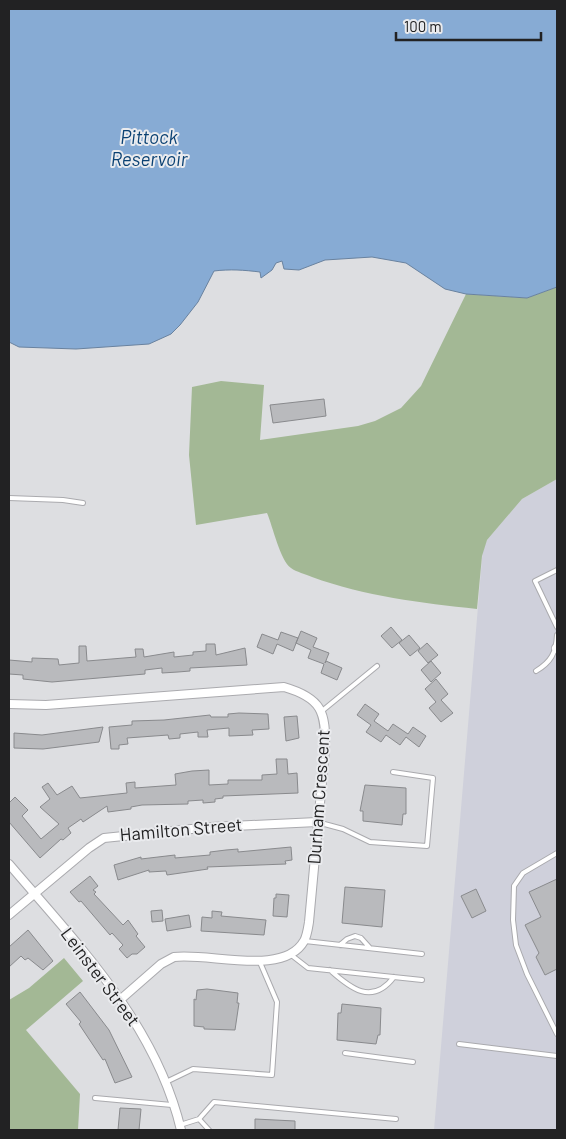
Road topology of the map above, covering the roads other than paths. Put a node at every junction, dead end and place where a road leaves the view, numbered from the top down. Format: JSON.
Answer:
{"nodes":[{"id":1,"x":9,"y":498,"type":"edge"},
{"id":2,"x":83,"y":503,"type":"dead end"},
{"id":3,"x":557,"y":570,"type":"edge"},
{"id":4,"x":557,"y":627,"type":"edge"},
{"id":5,"x":557,"y":635,"type":"edge"},
{"id":6,"x":557,"y":649,"type":"edge"},
{"id":7,"x":377,"y":666,"type":"dead end"},
{"id":8,"x":536,"y":671,"type":"dead end"},
{"id":9,"x":9,"y":704,"type":"edge"},
{"id":10,"x":322,"y":711,"type":"junction"},
{"id":11,"x":393,"y":772,"type":"dead end"},
{"id":12,"x":318,"y":822,"type":"junction"},
{"id":13,"x":557,"y":853,"type":"edge"},
{"id":14,"x":9,"y":864,"type":"edge"},
{"id":15,"x":34,"y":893,"type":"junction"},
{"id":16,"x":9,"y":915,"type":"edge"},
{"id":17,"x":305,"y":941,"type":"junction"},
{"id":18,"x":340,"y":945,"type":"junction"},
{"id":19,"x":371,"y":948,"type":"junction"},
{"id":20,"x":290,"y":954,"type":"junction"},
{"id":21,"x":422,"y":954,"type":"dead end"},
{"id":22,"x":260,"y":960,"type":"junction"},
{"id":23,"x":330,"y":970,"type":"junction"},
{"id":24,"x":394,"y":977,"type":"junction"},
{"id":25,"x":422,"y":980,"type":"dead end"},
{"id":26,"x":121,"y":999,"type":"junction"},
{"id":27,"x":557,"y":1034,"type":"edge"},
{"id":28,"x":459,"y":1044,"type":"dead end"},
{"id":29,"x":345,"y":1053,"type":"dead end"},
{"id":30,"x":557,"y":1056,"type":"edge"},
{"id":31,"x":413,"y":1062,"type":"dead end"},
{"id":32,"x":166,"y":1082,"type":"junction"},
{"id":33,"x":95,"y":1098,"type":"dead end"},
{"id":34,"x":174,"y":1105,"type":"junction"},
{"id":35,"x":199,"y":1119,"type":"junction"},
{"id":36,"x":396,"y":1119,"type":"dead end"},
{"id":37,"x":180,"y":1127,"type":"edge"},
{"id":38,"x":209,"y":1130,"type":"edge"}],
"edges":[{"from":1,"to":2,"type":"lane"},
{"from":3,"to":4,"type":"lane"},
{"from":5,"to":6,"type":"lane"},
{"from":6,"to":8,"type":"lane"},
{"from":7,"to":10,"type":"lane"},
{"from":9,"to":10,"type":"street","name":"Durham Crescent"},
{"from":10,"to":12,"type":"street","name":"Durham Crescent"},
{"from":11,"to":12,"type":"lane"},
{"from":12,"to":15,"type":"street","name":"Hamilton Street"},
{"from":12,"to":17,"type":"street","name":"Durham Crescent"},
{"from":13,"to":27,"type":"lane"},
{"from":14,"to":15,"type":"street","name":"Leinster Street"},
{"from":15,"to":16,"type":"street","name":"Hamilton Street"},
{"from":15,"to":26,"type":"street","name":"Leinster Street"},
{"from":17,"to":18,"type":"lane"},
{"from":17,"to":20,"type":"street"},
{"from":18,"to":19,"type":"lane"},
{"from":18,"to":19,"type":"lane"},
{"from":19,"to":21,"type":"lane"},
{"from":20,"to":22,"type":"street"},
{"from":20,"to":23,"type":"lane"},
{"from":22,"to":26,"type":"street"},
{"from":22,"to":32,"type":"lane"},
{"from":23,"to":24,"type":"lane"},
{"from":23,"to":24,"type":"lane"},
{"from":24,"to":25,"type":"lane"},
{"from":26,"to":32,"type":"street","name":"Leinster Street"},
{"from":28,"to":30,"type":"lane"},
{"from":29,"to":31,"type":"lane"},
{"from":32,"to":34,"type":"street","name":"Leinster Street"},
{"from":33,"to":34,"type":"lane"},
{"from":34,"to":37,"type":"street","name":"Leinster Street"},
{"from":35,"to":36,"type":"lane"},
{"from":35,"to":37,"type":"lane"},
{"from":35,"to":38,"type":"lane"}]}
